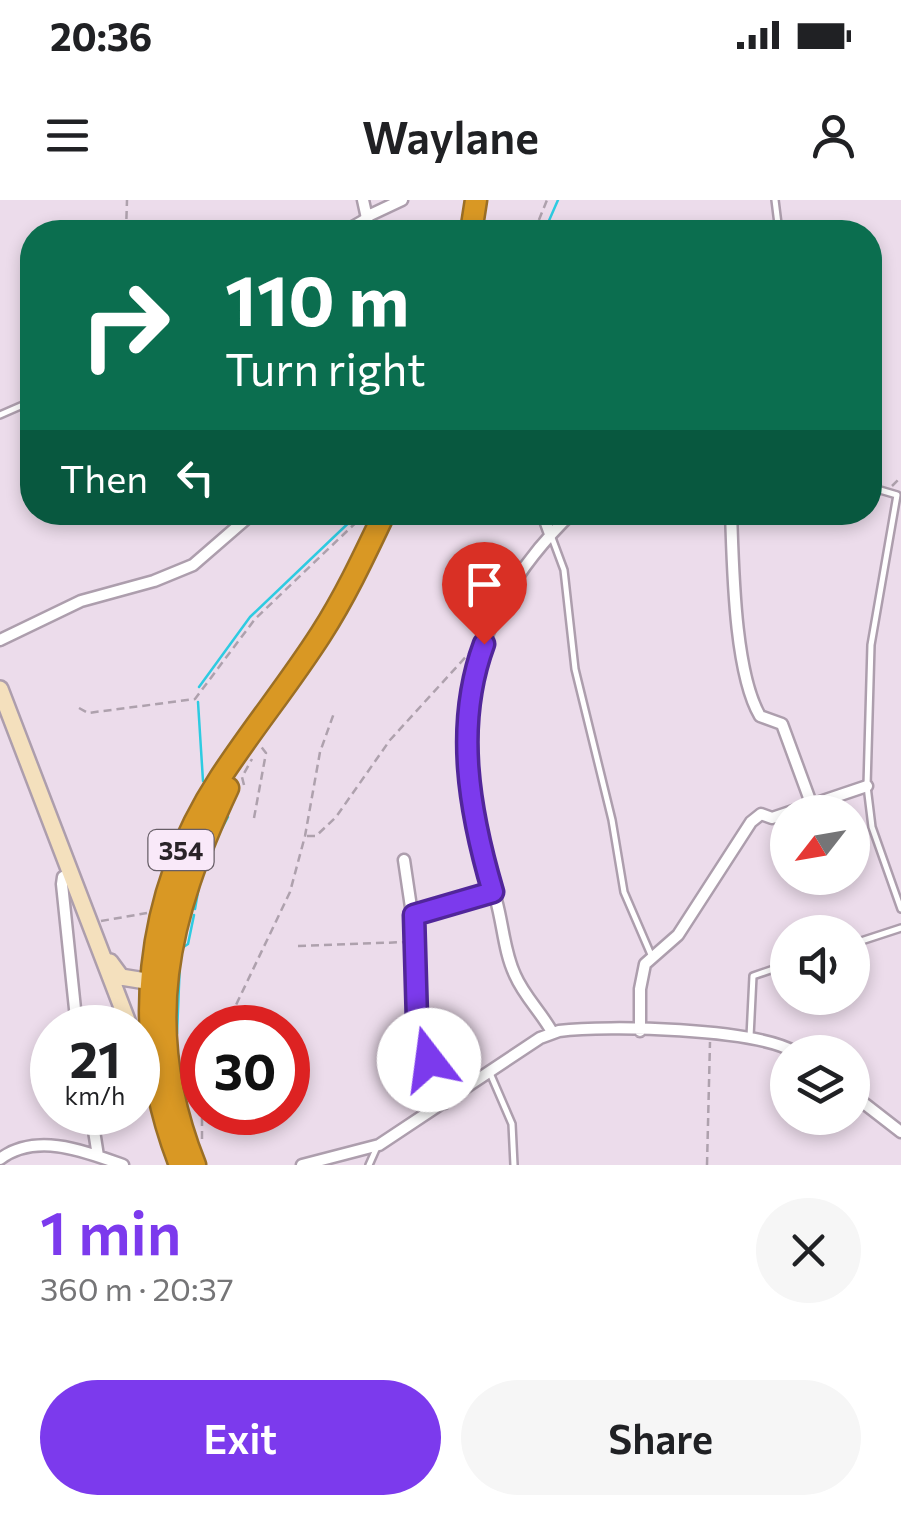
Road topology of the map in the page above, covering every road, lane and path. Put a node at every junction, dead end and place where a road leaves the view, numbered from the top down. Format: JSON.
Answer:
{"nodes":[{"id":1,"x":363,"y":200,"type":"edge"},
{"id":2,"x":402,"y":200,"type":"edge"},
{"id":3,"x":368,"y":216,"type":"junction"},
{"id":4,"x":361,"y":220,"type":"edge"},
{"id":5,"x":368,"y":220,"type":"edge"},
{"id":6,"x":901,"y":476,"type":"edge"},
{"id":7,"x":882,"y":491,"type":"edge"},
{"id":8,"x":886,"y":492,"type":"junction"},
{"id":9,"x":239,"y":525,"type":"edge"},
{"id":10,"x":354,"y":525,"type":"edge"},
{"id":11,"x":379,"y":525,"type":"edge"},
{"id":12,"x":547,"y":525,"type":"edge"},
{"id":13,"x":559,"y":525,"type":"edge"},
{"id":14,"x":732,"y":525,"type":"edge"},
{"id":15,"x":550,"y":534,"type":"junction"},
{"id":16,"x":0,"y":640,"type":"edge"},
{"id":17,"x":484,"y":644,"type":"junction"},
{"id":18,"x":0,"y":689,"type":"edge"},
{"id":19,"x":79,"y":708,"type":"dead end"},
{"id":20,"x":334,"y":712,"type":"dead end"},
{"id":21,"x":256,"y":740,"type":"junction"},
{"id":22,"x":244,"y":785,"type":"dead end"},
{"id":23,"x":867,"y":786,"type":"junction"},
{"id":24,"x":808,"y":795,"type":"edge"},
{"id":25,"x":837,"y":795,"type":"edge"},
{"id":26,"x":770,"y":817,"type":"edge"},
{"id":27,"x":254,"y":818,"type":"dead end"},
{"id":28,"x":305,"y":836,"type":"junction"},
{"id":29,"x":404,"y":860,"type":"dead end"},
{"id":30,"x":70,"y":873,"type":"junction"},
{"id":31,"x":493,"y":892,"type":"junction"},
{"id":32,"x":901,"y":909,"type":"edge"},
{"id":33,"x":161,"y":910,"type":"junction"},
{"id":34,"x":414,"y":915,"type":"junction"},
{"id":35,"x":90,"y":923,"type":"junction"},
{"id":36,"x":901,"y":928,"type":"edge"},
{"id":37,"x":870,"y":938,"type":"edge"},
{"id":38,"x":416,"y":941,"type":"junction"},
{"id":39,"x":298,"y":946,"type":"dead end"},
{"id":40,"x":652,"y":956,"type":"junction"},
{"id":41,"x":770,"y":970,"type":"edge"},
{"id":42,"x":113,"y":984,"type":"junction"},
{"id":43,"x":155,"y":985,"type":"junction"},
{"id":44,"x":75,"y":1005,"type":"edge"},
{"id":45,"x":121,"y":1005,"type":"edge"},
{"id":46,"x":154,"y":1005,"type":"edge"},
{"id":47,"x":236,"y":1005,"type":"edge"},
{"id":48,"x":640,"y":1030,"type":"junction"},
{"id":49,"x":552,"y":1032,"type":"junction"},
{"id":50,"x":710,"y":1035,"type":"junction"},
{"id":51,"x":750,"y":1038,"type":"junction"},
{"id":52,"x":770,"y":1044,"type":"edge"},
{"id":53,"x":490,"y":1073,"type":"junction"},
{"id":54,"x":160,"y":1101,"type":"edge"},
{"id":55,"x":444,"y":1103,"type":"junction"},
{"id":56,"x":870,"y":1108,"type":"edge"},
{"id":57,"x":901,"y":1132,"type":"edge"},
{"id":58,"x":95,"y":1135,"type":"edge"},
{"id":59,"x":202,"y":1135,"type":"edge"},
{"id":60,"x":202,"y":1140,"type":"dead end"},
{"id":61,"x":379,"y":1144,"type":"junction"},
{"id":62,"x":98,"y":1156,"type":"junction"},
{"id":63,"x":1,"y":1157,"type":"edge"},
{"id":64,"x":123,"y":1165,"type":"edge"},
{"id":65,"x":180,"y":1165,"type":"edge"},
{"id":66,"x":194,"y":1165,"type":"edge"},
{"id":67,"x":302,"y":1165,"type":"edge"},
{"id":68,"x":369,"y":1165,"type":"edge"},
{"id":69,"x":514,"y":1165,"type":"edge"},
{"id":70,"x":707,"y":1165,"type":"edge"}],
"edges":[{"from":1,"to":3,"type":"street"},
{"from":2,"to":3,"type":"street"},
{"from":3,"to":4,"type":"lane"},
{"from":3,"to":5,"type":"street"},
{"from":6,"to":8,"type":"path"},
{"from":7,"to":8,"type":"lane"},
{"from":8,"to":23,"type":"lane"},
{"from":9,"to":16,"type":"street"},
{"from":10,"to":19,"type":"path"},
{"from":11,"to":21,"type":"highway","number":"354"},
{"from":12,"to":15,"type":"street"},
{"from":13,"to":15,"type":"street"},
{"from":14,"to":24,"type":"street"},
{"from":15,"to":17,"type":"street"},
{"from":15,"to":40,"type":"lane"},
{"from":17,"to":28,"type":"path"},
{"from":17,"to":31,"type":"street"},
{"from":18,"to":30,"type":"street"},
{"from":20,"to":28,"type":"path"},
{"from":21,"to":22,"type":"path"},
{"from":21,"to":27,"type":"path"},
{"from":21,"to":33,"type":"highway","number":"354"},
{"from":21,"to":43,"type":"highway","number":"354"},
{"from":23,"to":25,"type":"street"},
{"from":23,"to":32,"type":"lane"},
{"from":26,"to":40,"type":"street"},
{"from":28,"to":47,"type":"path"},
{"from":29,"to":34,"type":"street"},
{"from":30,"to":35,"type":"street"},
{"from":30,"to":44,"type":"street"},
{"from":31,"to":34,"type":"street"},
{"from":31,"to":49,"type":"street"},
{"from":33,"to":35,"type":"path"},
{"from":33,"to":43,"type":"highway","number":"354"},
{"from":34,"to":38,"type":"street"},
{"from":35,"to":42,"type":"street"},
{"from":35,"to":43,"type":"street"},
{"from":36,"to":37,"type":"lane"},
{"from":38,"to":39,"type":"path"},
{"from":38,"to":55,"type":"street"},
{"from":40,"to":48,"type":"street"},
{"from":41,"to":51,"type":"lane"},
{"from":42,"to":43,"type":"street"},
{"from":42,"to":45,"type":"street"},
{"from":43,"to":46,"type":"highway","number":"354"},
{"from":43,"to":66,"type":"highway","number":"354"},
{"from":48,"to":49,"type":"street"},
{"from":48,"to":50,"type":"street"},
{"from":49,"to":53,"type":"street"},
{"from":50,"to":51,"type":"street"},
{"from":50,"to":70,"type":"path"},
{"from":51,"to":52,"type":"street"},
{"from":53,"to":55,"type":"street"},
{"from":53,"to":69,"type":"lane"},
{"from":54,"to":65,"type":"highway","number":"354"},
{"from":55,"to":61,"type":"street"},
{"from":56,"to":57,"type":"street"},
{"from":58,"to":62,"type":"street"},
{"from":59,"to":60,"type":"path"},
{"from":61,"to":67,"type":"street"},
{"from":61,"to":68,"type":"lane"},
{"from":62,"to":63,"type":"street"},
{"from":62,"to":64,"type":"street"}]}
